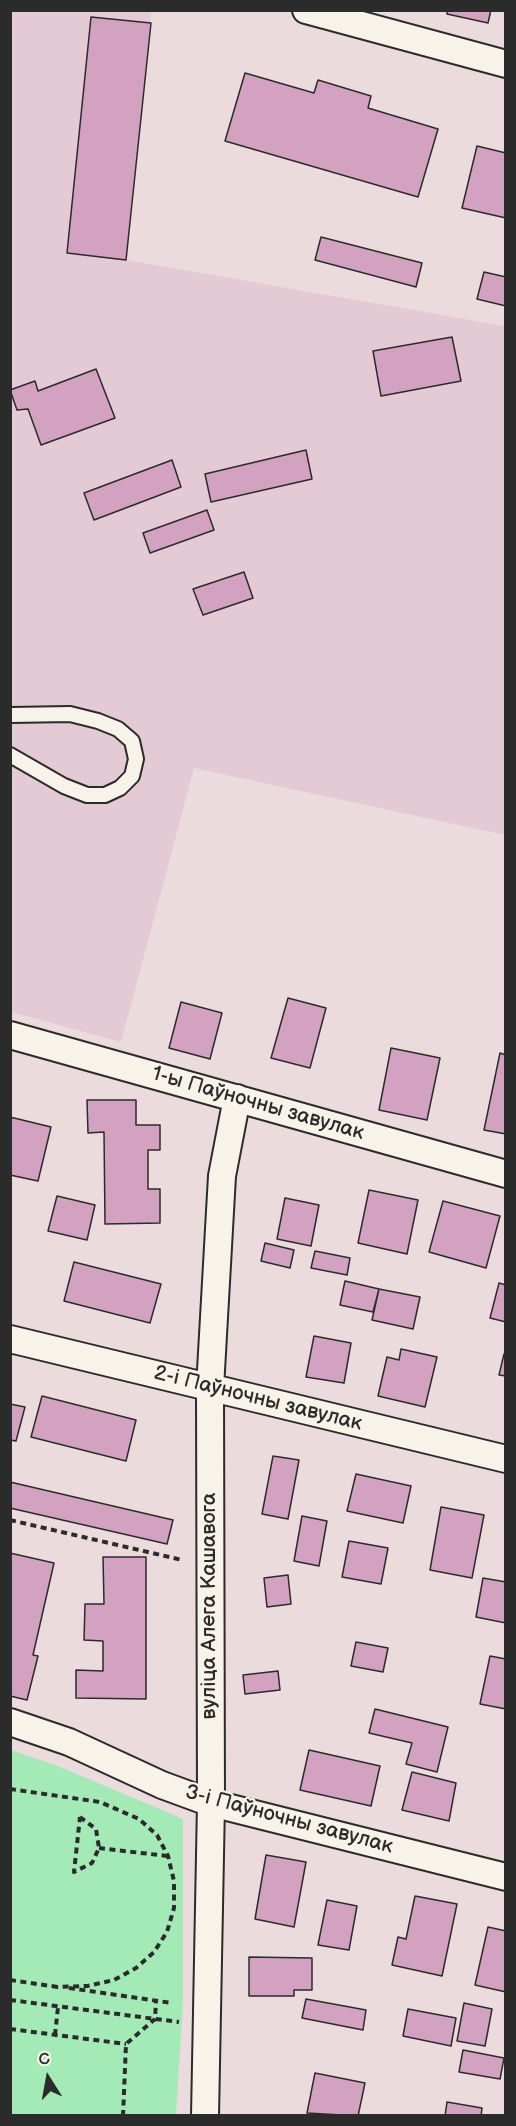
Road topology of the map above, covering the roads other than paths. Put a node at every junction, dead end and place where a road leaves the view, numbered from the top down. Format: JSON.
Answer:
{"nodes":[{"id":1,"x":306,"y":10,"type":"edge"},
{"id":2,"x":506,"y":64,"type":"edge"},
{"id":3,"x":10,"y":715,"type":"edge"},
{"id":4,"x":10,"y":755,"type":"edge"},
{"id":5,"x":10,"y":1035,"type":"edge"},
{"id":6,"x":237,"y":1098,"type":"junction"},
{"id":7,"x":506,"y":1174,"type":"edge"},
{"id":8,"x":10,"y":1339,"type":"edge"},
{"id":9,"x":210,"y":1388,"type":"junction"},
{"id":10,"x":506,"y":1459,"type":"edge"},
{"id":11,"x":10,"y":1722,"type":"edge"},
{"id":12,"x":211,"y":1803,"type":"junction"},
{"id":13,"x":506,"y":1876,"type":"edge"},
{"id":14,"x":205,"y":2115,"type":"edge"}],
"edges":[{"from":1,"to":2,"type":"street"},
{"from":3,"to":4,"type":"lane"},
{"from":5,"to":6,"type":"street","name":"1-ы Паўночны завулак"},
{"from":6,"to":7,"type":"street","name":"1-ы Паўночны завулак"},
{"from":6,"to":9,"type":"street","name":"вуліца Алега Кашавога"},
{"from":8,"to":9,"type":"street","name":"2-і Паўночны завулак"},
{"from":9,"to":10,"type":"street","name":"2-і Паўночны завулак"},
{"from":9,"to":12,"type":"street","name":"вуліца Алега Кашавога"},
{"from":11,"to":12,"type":"street","name":"3-і Паўночны завулак"},
{"from":12,"to":13,"type":"street","name":"3-і Паўночны завулак"},
{"from":12,"to":14,"type":"street","name":"вуліца Алега Кашавога"}]}
